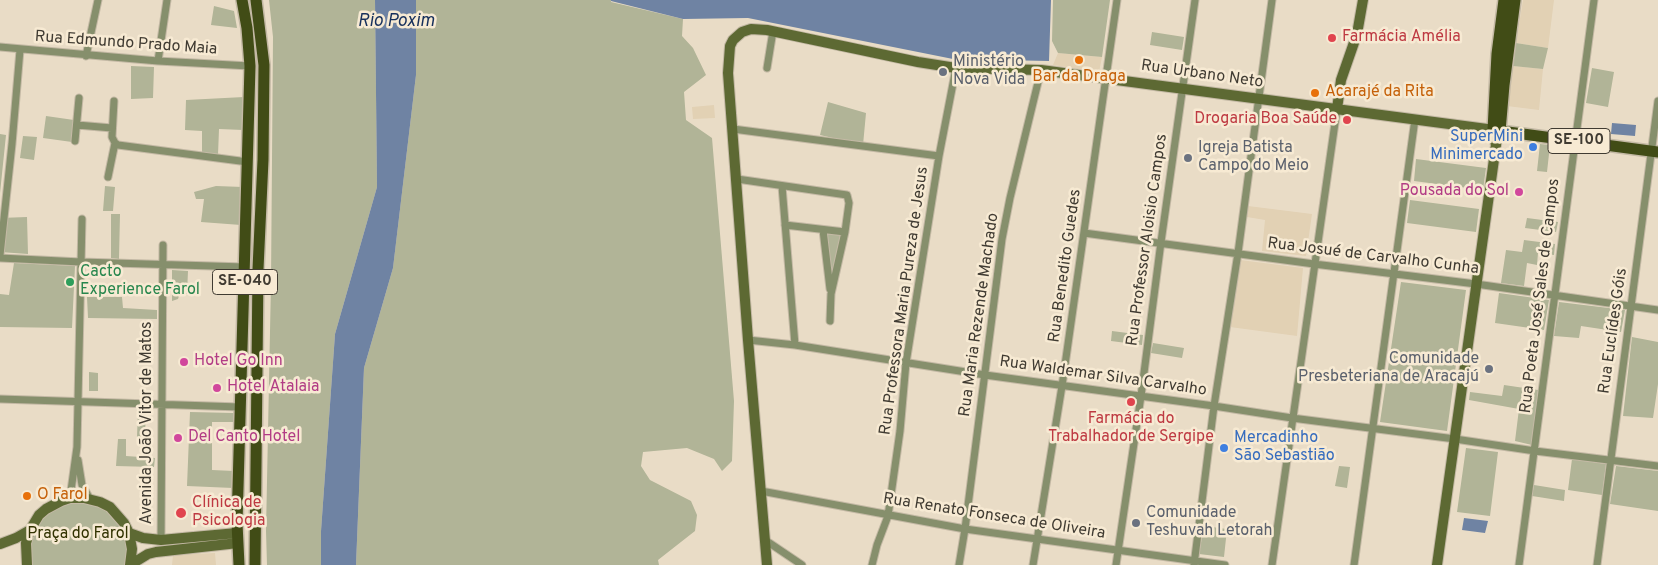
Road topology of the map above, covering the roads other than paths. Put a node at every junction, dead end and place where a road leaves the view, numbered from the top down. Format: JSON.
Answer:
{"nodes":[{"id":1,"x":98,"y":0,"type":"edge"},
{"id":2,"x":167,"y":0,"type":"edge"},
{"id":3,"x":242,"y":0,"type":"edge"},
{"id":4,"x":256,"y":0,"type":"edge"},
{"id":5,"x":1117,"y":0,"type":"edge"},
{"id":6,"x":1195,"y":0,"type":"edge"},
{"id":7,"x":1272,"y":0,"type":"edge"},
{"id":8,"x":1361,"y":0,"type":"edge"},
{"id":9,"x":1504,"y":0,"type":"edge"},
{"id":10,"x":1515,"y":0,"type":"edge"},
{"id":11,"x":1594,"y":0,"type":"edge"},
{"id":12,"x":773,"y":31,"type":"junction"},
{"id":13,"x":0,"y":47,"type":"edge"},
{"id":14,"x":20,"y":50,"type":"junction"},
{"id":15,"x":86,"y":56,"type":"junction"},
{"id":16,"x":158,"y":62,"type":"junction"},
{"id":17,"x":250,"y":66,"type":"junction"},
{"id":18,"x":767,"y":68,"type":"dead end"},
{"id":19,"x":956,"y":68,"type":"junction"},
{"id":20,"x":1041,"y":70,"type":"junction"},
{"id":21,"x":1106,"y":78,"type":"junction"},
{"id":22,"x":1183,"y":88,"type":"junction"},
{"id":23,"x":79,"y":98,"type":"dead end"},
{"id":24,"x":1259,"y":99,"type":"junction"},
{"id":25,"x":114,"y":101,"type":"dead end"},
{"id":26,"x":1658,"y":101,"type":"edge"},
{"id":27,"x":1336,"y":109,"type":"junction"},
{"id":28,"x":1415,"y":119,"type":"junction"},
{"id":29,"x":76,"y":125,"type":"junction"},
{"id":30,"x":112,"y":128,"type":"junction"},
{"id":31,"x":732,"y":130,"type":"junction"},
{"id":32,"x":1496,"y":130,"type":"junction"},
{"id":33,"x":113,"y":140,"type":"junction"},
{"id":34,"x":1576,"y":141,"type":"junction"},
{"id":35,"x":75,"y":142,"type":"dead end"},
{"id":36,"x":1655,"y":151,"type":"edge"},
{"id":37,"x":939,"y":156,"type":"junction"},
{"id":38,"x":248,"y":162,"type":"junction"},
{"id":39,"x":108,"y":177,"type":"dead end"},
{"id":40,"x":736,"y":179,"type":"junction"},
{"id":41,"x":782,"y":186,"type":"junction"},
{"id":42,"x":82,"y":219,"type":"dead end"},
{"id":43,"x":785,"y":225,"type":"junction"},
{"id":44,"x":823,"y":230,"type":"junction"},
{"id":45,"x":845,"y":232,"type":"junction"},
{"id":46,"x":1084,"y":232,"type":"junction"},
{"id":47,"x":1161,"y":242,"type":"junction"},
{"id":48,"x":163,"y":245,"type":"dead end"},
{"id":49,"x":1238,"y":254,"type":"junction"},
{"id":50,"x":0,"y":256,"type":"edge"},
{"id":51,"x":81,"y":262,"type":"junction"},
{"id":52,"x":1314,"y":264,"type":"junction"},
{"id":53,"x":163,"y":265,"type":"junction"},
{"id":54,"x":245,"y":267,"type":"junction"},
{"id":55,"x":1394,"y":274,"type":"junction"},
{"id":56,"x":1476,"y":284,"type":"junction"},
{"id":57,"x":830,"y":294,"type":"junction"},
{"id":58,"x":1556,"y":295,"type":"junction"},
{"id":59,"x":1631,"y":306,"type":"junction"},
{"id":60,"x":1658,"y":310,"type":"edge"},
{"id":61,"x":830,"y":321,"type":"dead end"},
{"id":62,"x":748,"y":340,"type":"junction"},
{"id":63,"x":795,"y":345,"type":"junction"},
{"id":64,"x":906,"y":363,"type":"junction"},
{"id":65,"x":985,"y":376,"type":"junction"},
{"id":66,"x":1062,"y":386,"type":"junction"},
{"id":67,"x":1141,"y":396,"type":"junction"},
{"id":68,"x":0,"y":399,"type":"edge"},
{"id":69,"x":79,"y":401,"type":"junction"},
{"id":70,"x":162,"y":404,"type":"junction"},
{"id":71,"x":1214,"y":406,"type":"junction"},
{"id":72,"x":240,"y":407,"type":"junction"},
{"id":73,"x":1292,"y":418,"type":"junction"},
{"id":74,"x":1373,"y":429,"type":"junction"},
{"id":75,"x":1455,"y":439,"type":"junction"},
{"id":76,"x":77,"y":447,"type":"junction"},
{"id":77,"x":1535,"y":452,"type":"junction"},
{"id":78,"x":1610,"y":461,"type":"junction"},
{"id":79,"x":1658,"y":466,"type":"edge"},
{"id":80,"x":761,"y":491,"type":"junction"},
{"id":81,"x":70,"y":498,"type":"junction"},
{"id":82,"x":90,"y":499,"type":"junction"},
{"id":83,"x":888,"y":516,"type":"junction"},
{"id":84,"x":255,"y":522,"type":"junction"},
{"id":85,"x":965,"y":528,"type":"junction"},
{"id":86,"x":30,"y":530,"type":"junction"},
{"id":87,"x":129,"y":533,"type":"junction"},
{"id":88,"x":240,"y":538,"type":"junction"},
{"id":89,"x":1037,"y":539,"type":"junction"},
{"id":90,"x":161,"y":540,"type":"junction"},
{"id":91,"x":765,"y":540,"type":"junction"},
{"id":92,"x":0,"y":544,"type":"edge"},
{"id":93,"x":1118,"y":550,"type":"junction"},
{"id":94,"x":1194,"y":563,"type":"edge"},
{"id":95,"x":28,"y":565,"type":"edge"},
{"id":96,"x":130,"y":565,"type":"edge"},
{"id":97,"x":239,"y":565,"type":"edge"},
{"id":98,"x":249,"y":565,"type":"edge"},
{"id":99,"x":255,"y":565,"type":"edge"},
{"id":100,"x":767,"y":565,"type":"edge"},
{"id":101,"x":802,"y":565,"type":"edge"},
{"id":102,"x":872,"y":565,"type":"edge"},
{"id":103,"x":959,"y":565,"type":"edge"},
{"id":104,"x":1034,"y":565,"type":"edge"},
{"id":105,"x":1116,"y":565,"type":"edge"},
{"id":106,"x":1225,"y":565,"type":"edge"},
{"id":107,"x":1272,"y":565,"type":"edge"},
{"id":108,"x":1354,"y":565,"type":"edge"},
{"id":109,"x":1437,"y":565,"type":"edge"},
{"id":110,"x":1519,"y":565,"type":"edge"},
{"id":111,"x":1597,"y":565,"type":"edge"}],
"edges":[{"from":1,"to":15,"type":"street"},
{"from":2,"to":16,"type":"street"},
{"from":3,"to":17,"type":"main road","number":"SE-040"},
{"from":4,"to":84,"type":"main road","number":"SE-040"},
{"from":5,"to":21,"type":"street","name":"Rua Benedito Guedes"},
{"from":6,"to":22,"type":"street","name":"Rua Professor Aloisio Campos"},
{"from":7,"to":24,"type":"street"},
{"from":8,"to":27,"type":"street"},
{"from":9,"to":32,"type":"main road"},
{"from":10,"to":32,"type":"main road"},
{"from":11,"to":34,"type":"street","name":"Rua Poeta José Sales de Campos"},
{"from":12,"to":18,"type":"street"},
{"from":12,"to":19,"type":"street","name":"Rua Urbano Neto"},
{"from":12,"to":31,"type":"street","name":"Rua Urbano Neto"},
{"from":13,"to":14,"type":"street","name":"Rua Edmundo Prado Maia"},
{"from":14,"to":15,"type":"street","name":"Rua Edmundo Prado Maia"},
{"from":14,"to":50,"type":"street"},
{"from":15,"to":16,"type":"street","name":"Rua Edmundo Prado Maia"},
{"from":16,"to":17,"type":"street","name":"Rua Edmundo Prado Maia"},
{"from":17,"to":38,"type":"main road","number":"SE-040"},
{"from":19,"to":20,"type":"street","name":"Rua Urbano Neto"},
{"from":19,"to":37,"type":"street","name":"Rua Professora Maria Pureza de Jesus"},
{"from":20,"to":21,"type":"street","name":"Rua Urbano Neto"},
{"from":20,"to":65,"type":"street","name":"Rua Maria Rezende Machado"},
{"from":21,"to":22,"type":"street","name":"Rua Urbano Neto"},
{"from":21,"to":46,"type":"street","name":"Rua Benedito Guedes"},
{"from":22,"to":24,"type":"street","name":"Rua Urbano Neto"},
{"from":22,"to":47,"type":"street","name":"Rua Professor Aloisio Campos"},
{"from":23,"to":29,"type":"street"},
{"from":24,"to":27,"type":"street","name":"Rua Urbano Neto"},
{"from":24,"to":49,"type":"street"},
{"from":25,"to":30,"type":"street"},
{"from":26,"to":36,"type":"street","name":"Rua Euclídes Góis"},
{"from":27,"to":28,"type":"street","name":"Rua Urbano Neto"},
{"from":27,"to":52,"type":"street"},
{"from":28,"to":32,"type":"street","name":"Rua Urbano Neto"},
{"from":28,"to":55,"type":"street"},
{"from":29,"to":30,"type":"street"},
{"from":29,"to":35,"type":"street"},
{"from":30,"to":33,"type":"street"},
{"from":31,"to":37,"type":"street"},
{"from":31,"to":40,"type":"street"},
{"from":32,"to":34,"type":"main road","name":"Rua Urbano Neto","number":"SE-100"},
{"from":32,"to":56,"type":"street"},
{"from":33,"to":38,"type":"street"},
{"from":33,"to":39,"type":"street"},
{"from":34,"to":36,"type":"main road","name":"Rua Urbano Neto","number":"SE-100"},
{"from":34,"to":58,"type":"street","name":"Rua Poeta José Sales de Campos"},
{"from":36,"to":59,"type":"street","name":"Rua Euclídes Góis"},
{"from":37,"to":64,"type":"street","name":"Rua Professora Maria Pureza de Jesus"},
{"from":38,"to":54,"type":"main road","number":"SE-040"},
{"from":40,"to":41,"type":"street"},
{"from":40,"to":62,"type":"street"},
{"from":41,"to":43,"type":"street"},
{"from":41,"to":45,"type":"street"},
{"from":42,"to":51,"type":"street"},
{"from":43,"to":44,"type":"street"},
{"from":43,"to":63,"type":"street"},
{"from":44,"to":45,"type":"street"},
{"from":44,"to":57,"type":"street"},
{"from":45,"to":57,"type":"street"},
{"from":46,"to":47,"type":"street","name":"Rua Josué de Carvalho Cunha"},
{"from":46,"to":66,"type":"street","name":"Rua Benedito Guedes"},
{"from":47,"to":49,"type":"street","name":"Rua Josué de Carvalho Cunha"},
{"from":47,"to":67,"type":"street","name":"Rua Professor Aloisio Campos"},
{"from":48,"to":53,"type":"street","name":"Avenida João Vitor de Matos"},
{"from":49,"to":52,"type":"street","name":"Rua Josué de Carvalho Cunha"},
{"from":49,"to":71,"type":"street"},
{"from":50,"to":51,"type":"street"},
{"from":51,"to":53,"type":"street"},
{"from":51,"to":69,"type":"street"},
{"from":52,"to":55,"type":"street","name":"Rua Josué de Carvalho Cunha"},
{"from":52,"to":73,"type":"street"},
{"from":53,"to":54,"type":"street"},
{"from":53,"to":70,"type":"street","name":"Avenida João Vitor de Matos"},
{"from":54,"to":72,"type":"main road","number":"SE-040"},
{"from":55,"to":56,"type":"street","name":"Rua Josué de Carvalho Cunha"},
{"from":55,"to":74,"type":"street"},
{"from":56,"to":58,"type":"street","name":"Rua Josué de Carvalho Cunha"},
{"from":56,"to":75,"type":"street"},
{"from":57,"to":61,"type":"street"},
{"from":58,"to":59,"type":"street","name":"Rua Josué de Carvalho Cunha"},
{"from":58,"to":77,"type":"street","name":"Rua Poeta José Sales de Campos"},
{"from":59,"to":60,"type":"street","name":"Rua Josué de Carvalho Cunha"},
{"from":59,"to":78,"type":"street","name":"Rua Euclídes Góis"},
{"from":62,"to":63,"type":"street","name":"Rua Waldemar Silva Carvalho"},
{"from":62,"to":80,"type":"street"},
{"from":63,"to":64,"type":"street","name":"Rua Waldemar Silva Carvalho"},
{"from":64,"to":65,"type":"street","name":"Rua Waldemar Silva Carvalho"},
{"from":64,"to":83,"type":"street","name":"Rua Professora Maria Pureza de Jesus"},
{"from":65,"to":66,"type":"street","name":"Rua Waldemar Silva Carvalho"},
{"from":65,"to":85,"type":"street","name":"Rua Maria Rezende Machado"},
{"from":66,"to":67,"type":"street","name":"Rua Waldemar Silva Carvalho"},
{"from":66,"to":89,"type":"street","name":"Rua Benedito Guedes"},
{"from":67,"to":71,"type":"street","name":"Rua Waldemar Silva Carvalho"},
{"from":67,"to":93,"type":"street","name":"Rua Professor Aloisio Campos"},
{"from":68,"to":69,"type":"street"},
{"from":69,"to":70,"type":"street"},
{"from":69,"to":76,"type":"street"},
{"from":70,"to":72,"type":"street"},
{"from":70,"to":90,"type":"street","name":"Avenida João Vitor de Matos"},
{"from":71,"to":73,"type":"street","name":"Rua Waldemar Silva Carvalho"},
{"from":71,"to":94,"type":"street"},
{"from":72,"to":88,"type":"main road","number":"SE-040"},
{"from":73,"to":74,"type":"street","name":"Rua Waldemar Silva Carvalho"},
{"from":73,"to":107,"type":"street"},
{"from":74,"to":75,"type":"street","name":"Rua Waldemar Silva Carvalho"},
{"from":74,"to":108,"type":"street"},
{"from":75,"to":77,"type":"street","name":"Rua Waldemar Silva Carvalho"},
{"from":75,"to":109,"type":"street"},
{"from":76,"to":81,"type":"street"},
{"from":76,"to":82,"type":"street"},
{"from":77,"to":78,"type":"street","name":"Rua Waldemar Silva Carvalho"},
{"from":77,"to":110,"type":"street","name":"Rua Poeta José Sales de Campos"},
{"from":78,"to":79,"type":"street","name":"Rua Waldemar Silva Carvalho"},
{"from":78,"to":111,"type":"street","name":"Rua Euclídes Góis"},
{"from":80,"to":83,"type":"street","name":"Rua Renato Fonseca de Oliveira"},
{"from":80,"to":91,"type":"street"},
{"from":81,"to":82,"type":"street"},
{"from":81,"to":86,"type":"street"},
{"from":82,"to":87,"type":"street"},
{"from":83,"to":85,"type":"street","name":"Rua Renato Fonseca de Oliveira"},
{"from":83,"to":102,"type":"street","name":"Rua Professora Maria Pureza de Jesus"},
{"from":84,"to":88,"type":"main road"},
{"from":84,"to":99,"type":"main road","number":"SE-040"},
{"from":85,"to":89,"type":"street","name":"Rua Renato Fonseca de Oliveira"},
{"from":85,"to":103,"type":"street","name":"Rua Maria Rezende Machado"},
{"from":86,"to":92,"type":"street"},
{"from":86,"to":95,"type":"street"},
{"from":87,"to":90,"type":"street"},
{"from":87,"to":96,"type":"street"},
{"from":88,"to":90,"type":"street"},
{"from":88,"to":96,"type":"street"},
{"from":88,"to":97,"type":"main road","number":"SE-040"},
{"from":88,"to":98,"type":"main road"},
{"from":89,"to":93,"type":"street","name":"Rua Renato Fonseca de Oliveira"},
{"from":89,"to":104,"type":"street","name":"Rua Benedito Guedes"},
{"from":91,"to":100,"type":"street"},
{"from":91,"to":101,"type":"street"},
{"from":93,"to":94,"type":"street","name":"Rua Renato Fonseca de Oliveira"},
{"from":93,"to":105,"type":"street","name":"Rua Professor Aloisio Campos"},
{"from":94,"to":106,"type":"street","name":"Rua Renato Fonseca de Oliveira"}]}
